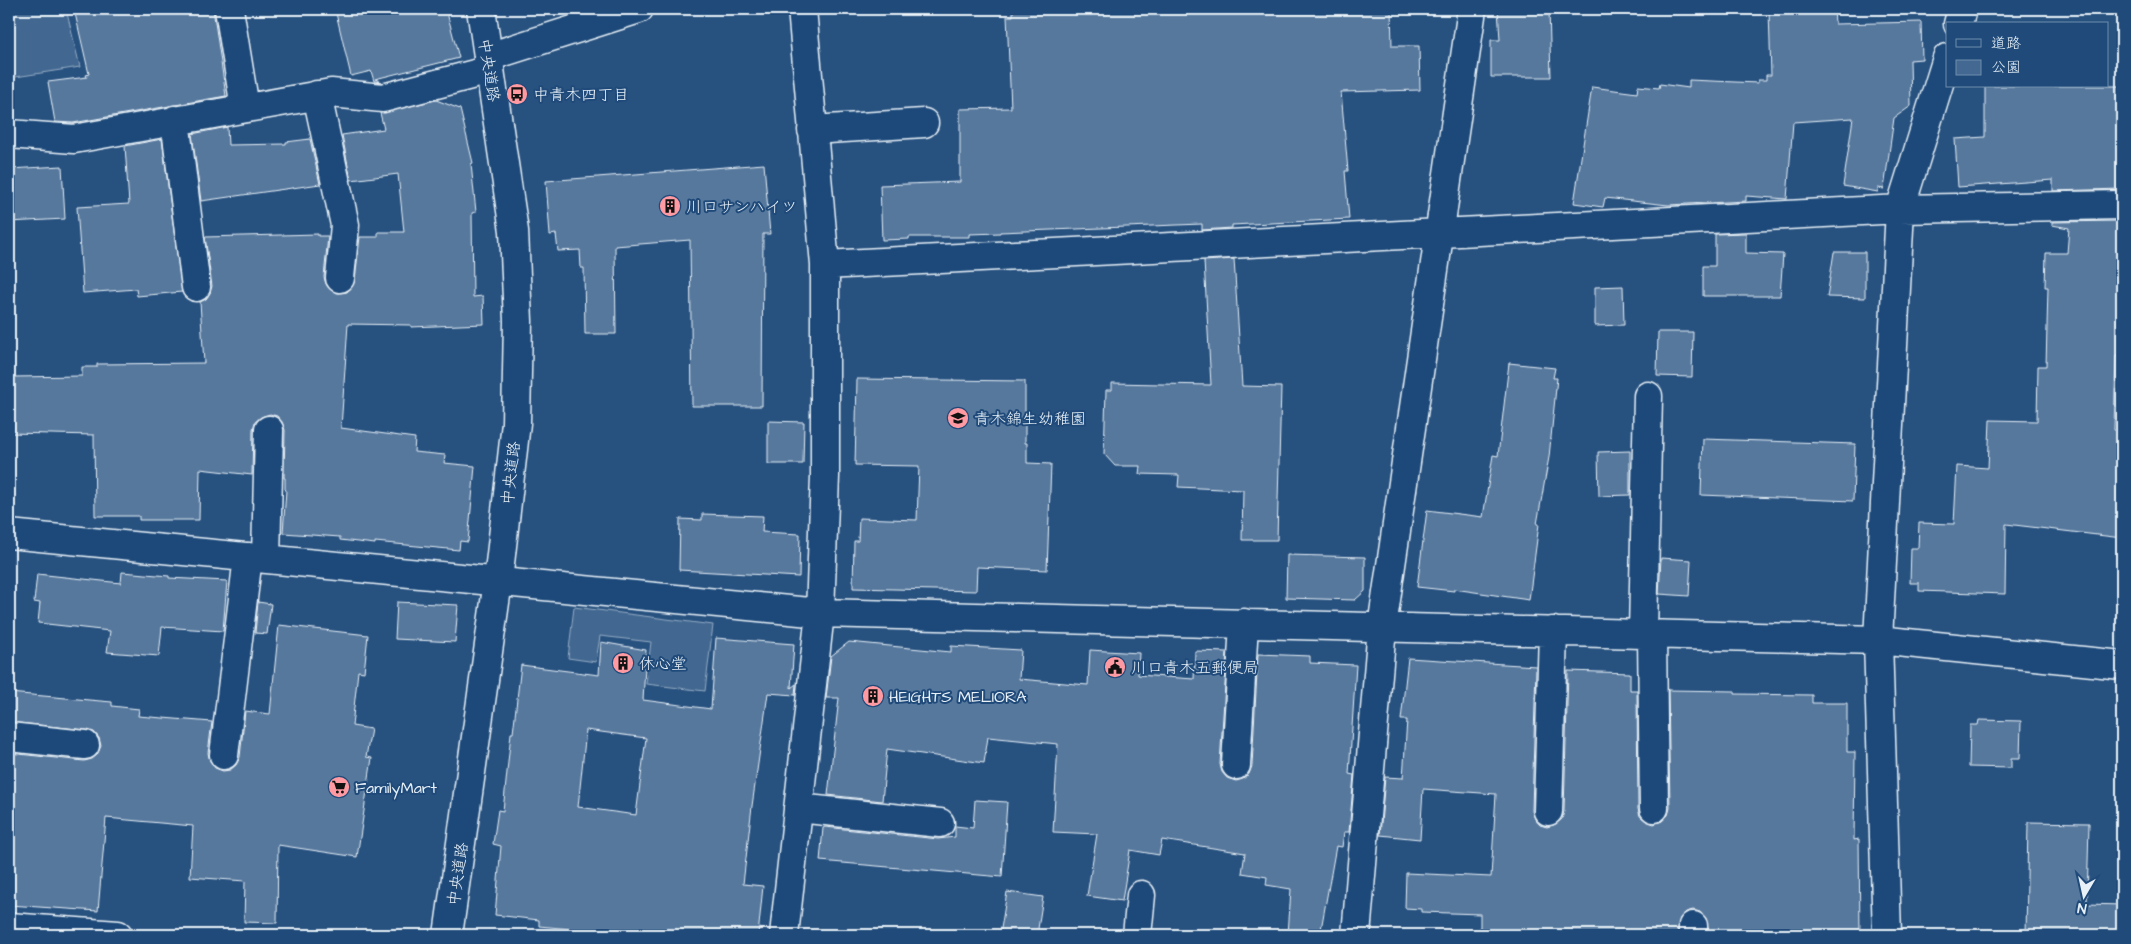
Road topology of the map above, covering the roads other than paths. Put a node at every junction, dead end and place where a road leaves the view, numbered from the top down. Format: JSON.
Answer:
{"nodes":[{"id":1,"x":230,"y":9,"type":"edge"},
{"id":2,"x":481,"y":9,"type":"edge"},
{"id":3,"x":638,"y":9,"type":"edge"},
{"id":4,"x":802,"y":9,"type":"edge"},
{"id":5,"x":1472,"y":9,"type":"edge"},
{"id":6,"x":1962,"y":9,"type":"edge"},
{"id":7,"x":1959,"y":22,"type":"edge"},
{"id":8,"x":1946,"y":61,"type":"edge"},
{"id":9,"x":489,"y":63,"type":"junction"},
{"id":10,"x":317,"y":96,"type":"junction"},
{"id":11,"x":246,"y":108,"type":"junction"},
{"id":12,"x":175,"y":120,"type":"junction"},
{"id":13,"x":924,"y":123,"type":"dead end"},
{"id":14,"x":812,"y":130,"type":"junction"},
{"id":15,"x":9,"y":134,"type":"edge"},
{"id":16,"x":2122,"y":205,"type":"edge"},
{"id":17,"x":1900,"y":209,"type":"junction"},
{"id":18,"x":1441,"y":234,"type":"junction"},
{"id":19,"x":825,"y":265,"type":"junction"},
{"id":20,"x":340,"y":278,"type":"dead end"},
{"id":21,"x":196,"y":287,"type":"dead end"},
{"id":22,"x":1648,"y":396,"type":"dead end"},
{"id":23,"x":269,"y":430,"type":"dead end"},
{"id":24,"x":9,"y":534,"type":"edge"},
{"id":25,"x":257,"y":558,"type":"junction"},
{"id":26,"x":498,"y":581,"type":"junction"},
{"id":27,"x":820,"y":613,"type":"junction"},
{"id":28,"x":1244,"y":623,"type":"junction"},
{"id":29,"x":1382,"y":627,"type":"junction"},
{"id":30,"x":1553,"y":631,"type":"junction"},
{"id":31,"x":1647,"y":634,"type":"junction"},
{"id":32,"x":1878,"y":640,"type":"junction"},
{"id":33,"x":2122,"y":665,"type":"edge"},
{"id":34,"x":9,"y":737,"type":"edge"},
{"id":35,"x":85,"y":745,"type":"dead end"},
{"id":36,"x":224,"y":755,"type":"dead end"},
{"id":37,"x":1236,"y":765,"type":"dead end"},
{"id":38,"x":798,"y":808,"type":"junction"},
{"id":39,"x":1654,"y":808,"type":"dead end"},
{"id":40,"x":1548,"y":811,"type":"dead end"},
{"id":41,"x":940,"y":823,"type":"dead end"},
{"id":42,"x":1141,"y":895,"type":"dead end"},
{"id":43,"x":9,"y":927,"type":"edge"},
{"id":44,"x":118,"y":935,"type":"edge"},
{"id":45,"x":448,"y":935,"type":"edge"},
{"id":46,"x":784,"y":935,"type":"edge"},
{"id":47,"x":1137,"y":935,"type":"edge"},
{"id":48,"x":1356,"y":935,"type":"edge"},
{"id":49,"x":1887,"y":935,"type":"edge"}],
"edges":[{"from":1,"to":11,"type":"street"},
{"from":2,"to":9,"type":"street","name":"中央道路"},
{"from":3,"to":9,"type":"street"},
{"from":4,"to":14,"type":"street"},
{"from":5,"to":18,"type":"street"},
{"from":6,"to":7,"type":"street"},
{"from":8,"to":17,"type":"street"},
{"from":9,"to":10,"type":"street"},
{"from":9,"to":26,"type":"street","name":"中央道路"},
{"from":10,"to":11,"type":"street"},
{"from":10,"to":20,"type":"street"},
{"from":11,"to":12,"type":"street"},
{"from":12,"to":15,"type":"street"},
{"from":12,"to":21,"type":"street"},
{"from":13,"to":14,"type":"street"},
{"from":14,"to":19,"type":"street"},
{"from":16,"to":17,"type":"street"},
{"from":17,"to":18,"type":"street"},
{"from":17,"to":32,"type":"street"},
{"from":18,"to":19,"type":"street"},
{"from":18,"to":29,"type":"street"},
{"from":19,"to":27,"type":"street"},
{"from":22,"to":31,"type":"street"},
{"from":23,"to":25,"type":"street"},
{"from":24,"to":25,"type":"street"},
{"from":25,"to":26,"type":"street"},
{"from":25,"to":36,"type":"street"},
{"from":26,"to":27,"type":"street"},
{"from":26,"to":45,"type":"street","name":"中央道路"},
{"from":27,"to":28,"type":"street"},
{"from":27,"to":38,"type":"street"},
{"from":28,"to":29,"type":"street"},
{"from":28,"to":37,"type":"street"},
{"from":29,"to":30,"type":"street"},
{"from":29,"to":48,"type":"street"},
{"from":30,"to":31,"type":"street"},
{"from":30,"to":40,"type":"street"},
{"from":31,"to":32,"type":"street"},
{"from":31,"to":39,"type":"street"},
{"from":32,"to":33,"type":"street"},
{"from":32,"to":49,"type":"street"},
{"from":34,"to":35,"type":"street"},
{"from":38,"to":41,"type":"street"},
{"from":38,"to":46,"type":"street"},
{"from":42,"to":47,"type":"street"},
{"from":43,"to":44,"type":"street"}]}
